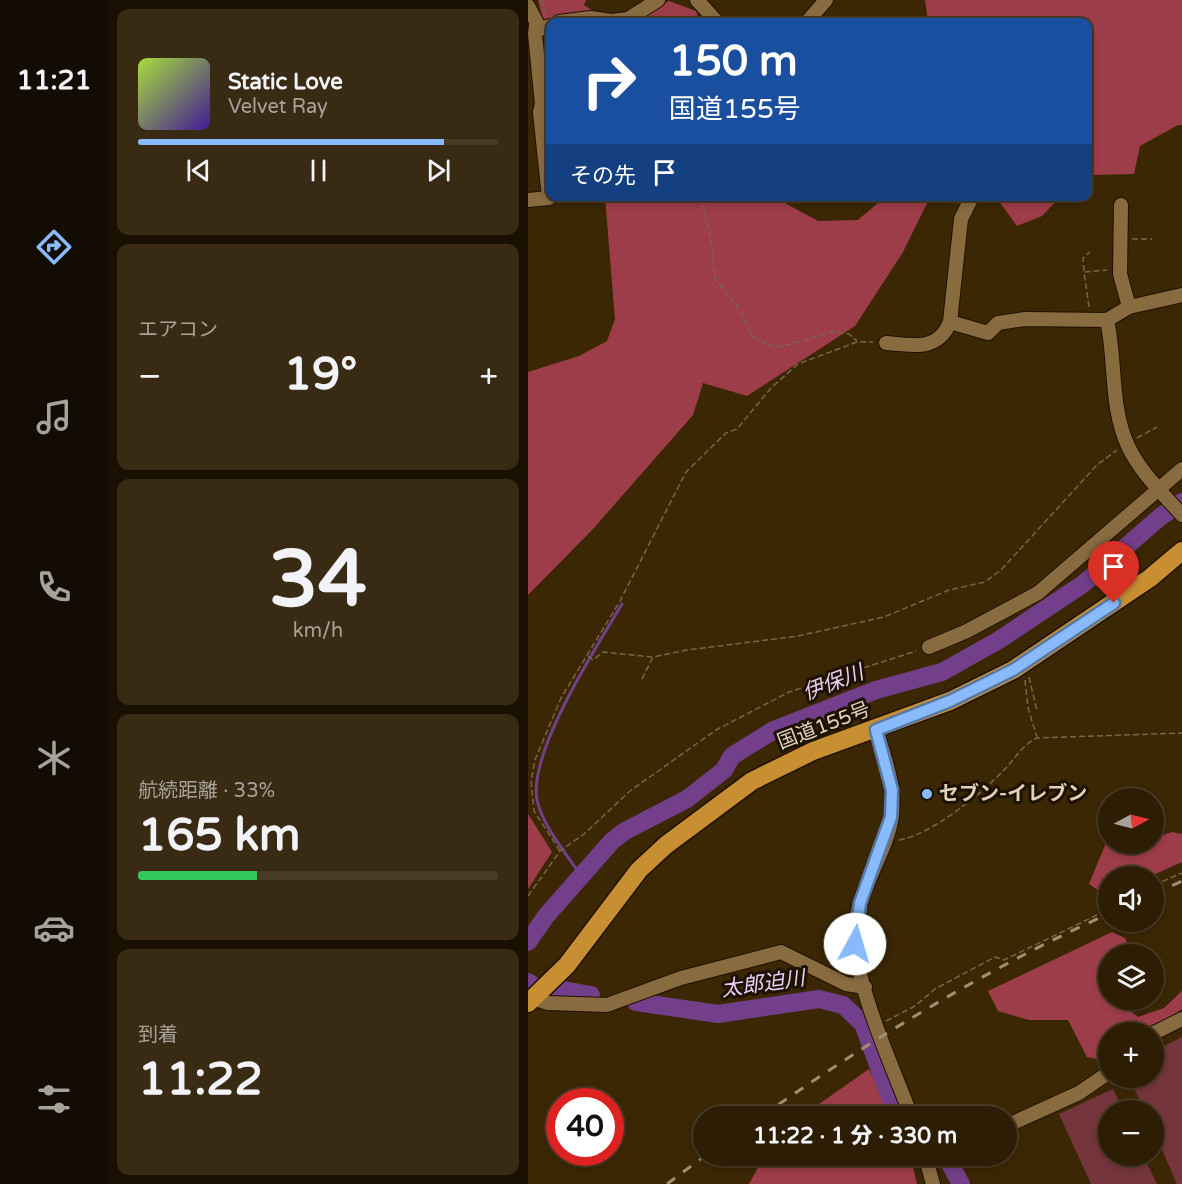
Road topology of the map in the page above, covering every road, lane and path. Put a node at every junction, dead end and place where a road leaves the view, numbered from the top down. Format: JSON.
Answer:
{"nodes":[{"id":1,"x":658,"y":0,"type":"edge"},
{"id":2,"x":697,"y":0,"type":"edge"},
{"id":3,"x":826,"y":0,"type":"edge"},
{"id":4,"x":528,"y":6,"type":"edge"},
{"id":5,"x":630,"y":18,"type":"edge"},
{"id":6,"x":713,"y":18,"type":"edge"},
{"id":7,"x":810,"y":18,"type":"edge"},
{"id":8,"x":543,"y":26,"type":"edge"},
{"id":9,"x":534,"y":112,"type":"edge"},
{"id":10,"x":546,"y":181,"type":"edge"},
{"id":11,"x":546,"y":198,"type":"edge"},
{"id":12,"x":528,"y":200,"type":"edge"},
{"id":13,"x":702,"y":201,"type":"edge"},
{"id":14,"x":970,"y":201,"type":"edge"},
{"id":15,"x":1121,"y":205,"type":"dead end"},
{"id":16,"x":1122,"y":239,"type":"junction"},
{"id":17,"x":1152,"y":239,"type":"dead end"},
{"id":18,"x":1090,"y":252,"type":"dead end"},
{"id":19,"x":1119,"y":268,"type":"junction"},
{"id":20,"x":1084,"y":272,"type":"junction"},
{"id":21,"x":1182,"y":295,"type":"edge"},
{"id":22,"x":1129,"y":307,"type":"junction"},
{"id":23,"x":1091,"y":320,"type":"junction"},
{"id":24,"x":1107,"y":320,"type":"junction"},
{"id":25,"x":950,"y":322,"type":"junction"},
{"id":26,"x":857,"y":342,"type":"junction"},
{"id":27,"x":886,"y":343,"type":"joint"},
{"id":28,"x":1157,"y":427,"type":"dead end"},
{"id":29,"x":1127,"y":444,"type":"junction"},
{"id":30,"x":1182,"y":469,"type":"edge"},
{"id":31,"x":1159,"y":490,"type":"junction"},
{"id":32,"x":1182,"y":515,"type":"edge"},
{"id":33,"x":1182,"y":551,"type":"edge"},
{"id":34,"x":929,"y":647,"type":"joint"},
{"id":35,"x":587,"y":656,"type":"junction"},
{"id":36,"x":653,"y":657,"type":"junction"},
{"id":37,"x":642,"y":679,"type":"dead end"},
{"id":38,"x":1037,"y":711,"type":"dead end"},
{"id":39,"x":876,"y":730,"type":"junction"},
{"id":40,"x":1182,"y":733,"type":"edge"},
{"id":41,"x":1037,"y":738,"type":"junction"},
{"id":42,"x":885,"y":836,"type":"junction"},
{"id":43,"x":560,"y":851,"type":"junction"},
{"id":44,"x":1182,"y":873,"type":"edge"},
{"id":45,"x":1164,"y":881,"type":"edge"},
{"id":46,"x":528,"y":896,"type":"edge"},
{"id":47,"x":1098,"y":914,"type":"edge"},
{"id":48,"x":864,"y":987,"type":"junction"},
{"id":49,"x":530,"y":1000,"type":"edge"},
{"id":50,"x":1182,"y":1019,"type":"edge"},
{"id":51,"x":878,"y":1025,"type":"junction"},
{"id":52,"x":1164,"y":1029,"type":"edge"},
{"id":53,"x":1098,"y":1080,"type":"edge"},
{"id":54,"x":907,"y":1106,"type":"edge"},
{"id":55,"x":1017,"y":1121,"type":"edge"},
{"id":56,"x":929,"y":1166,"type":"edge"},
{"id":57,"x":933,"y":1184,"type":"edge"}],
"edges":[{"from":1,"to":5,"type":"street"},
{"from":2,"to":6,"type":"street"},
{"from":3,"to":7,"type":"street"},
{"from":4,"to":8,"type":"street"},
{"from":8,"to":9,"type":"street"},
{"from":9,"to":10,"type":"street"},
{"from":11,"to":12,"type":"street"},
{"from":13,"to":26,"type":"path"},
{"from":14,"to":25,"type":"street"},
{"from":15,"to":16,"type":"street"},
{"from":16,"to":17,"type":"path"},
{"from":16,"to":19,"type":"street"},
{"from":18,"to":20,"type":"path"},
{"from":19,"to":20,"type":"path"},
{"from":19,"to":22,"type":"street"},
{"from":20,"to":23,"type":"path"},
{"from":21,"to":22,"type":"street"},
{"from":22,"to":24,"type":"street"},
{"from":23,"to":24,"type":"street"},
{"from":23,"to":25,"type":"street"},
{"from":24,"to":29,"type":"street"},
{"from":25,"to":27,"type":"street"},
{"from":26,"to":27,"type":"path"},
{"from":26,"to":35,"type":"path"},
{"from":28,"to":29,"type":"path"},
{"from":29,"to":31,"type":"street"},
{"from":29,"to":36,"type":"path"},
{"from":30,"to":31,"type":"street"},
{"from":31,"to":32,"type":"street"},
{"from":31,"to":34,"type":"street"},
{"from":33,"to":39,"type":"highway","name":"国道155号"},
{"from":34,"to":43,"type":"path"},
{"from":35,"to":36,"type":"path"},
{"from":35,"to":43,"type":"path"},
{"from":36,"to":37,"type":"path"},
{"from":38,"to":41,"type":"path"},
{"from":39,"to":42,"type":"street"},
{"from":39,"to":49,"type":"highway","name":"国道155号"},
{"from":40,"to":41,"type":"path"},
{"from":41,"to":42,"type":"path"},
{"from":42,"to":48,"type":"street"},
{"from":43,"to":46,"type":"path"},
{"from":44,"to":45,"type":"path"},
{"from":47,"to":51,"type":"path"},
{"from":48,"to":49,"type":"street"},
{"from":48,"to":51,"type":"street"},
{"from":50,"to":52,"type":"street"},
{"from":51,"to":54,"type":"street"},
{"from":53,"to":55,"type":"street"},
{"from":56,"to":57,"type":"street"}]}
